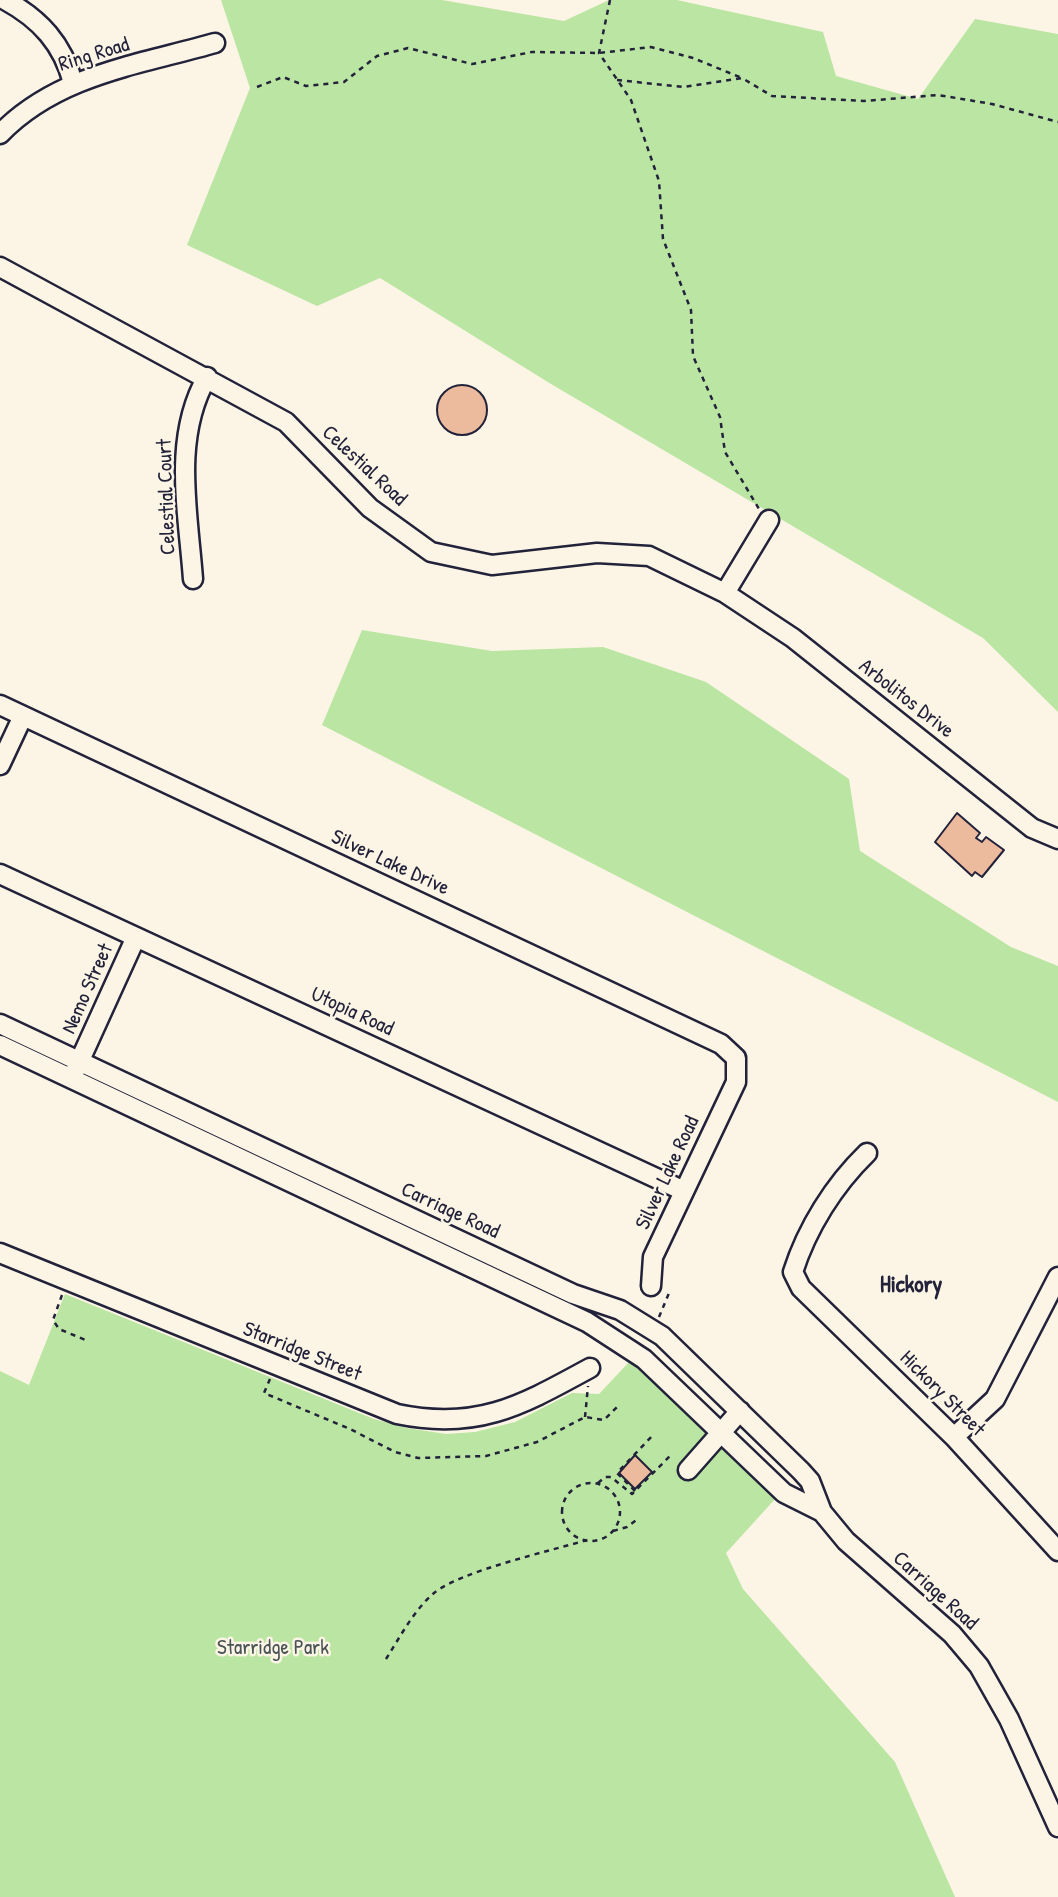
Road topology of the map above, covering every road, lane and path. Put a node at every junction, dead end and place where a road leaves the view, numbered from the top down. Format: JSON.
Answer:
{"nodes":[{"id":1,"x":5,"y":0,"type":"edge"},
{"id":2,"x":610,"y":0,"type":"edge"},
{"id":3,"x":215,"y":44,"type":"dead end"},
{"id":4,"x":598,"y":53,"type":"junction"},
{"id":5,"x":742,"y":78,"type":"junction"},
{"id":6,"x":617,"y":80,"type":"junction"},
{"id":7,"x":73,"y":83,"type":"junction"},
{"id":8,"x":257,"y":87,"type":"dead end"},
{"id":9,"x":1058,"y":122,"type":"edge"},
{"id":10,"x":0,"y":134,"type":"edge"},
{"id":11,"x":0,"y":267,"type":"edge"},
{"id":12,"x":207,"y":377,"type":"junction"},
{"id":13,"x":767,"y":523,"type":"joint"},
{"id":14,"x":193,"y":579,"type":"dead end"},
{"id":15,"x":725,"y":593,"type":"junction"},
{"id":16,"x":0,"y":705,"type":"edge"},
{"id":17,"x":23,"y":716,"type":"junction"},
{"id":18,"x":0,"y":765,"type":"edge"},
{"id":19,"x":1058,"y":839,"type":"edge"},
{"id":20,"x":0,"y":874,"type":"edge"},
{"id":21,"x":136,"y":937,"type":"junction"},
{"id":22,"x":0,"y":1024,"type":"edge"},
{"id":23,"x":0,"y":1045,"type":"edge"},
{"id":24,"x":80,"y":1061,"type":"junction"},
{"id":25,"x":71,"y":1079,"type":"junction"},
{"id":26,"x":736,"y":1082,"type":"joint"},
{"id":27,"x":867,"y":1153,"type":"dead end"},
{"id":28,"x":684,"y":1191,"type":"junction"},
{"id":29,"x":0,"y":1253,"type":"edge"},
{"id":30,"x":1058,"y":1277,"type":"edge"},
{"id":31,"x":68,"y":1282,"type":"junction"},
{"id":32,"x":651,"y":1286,"type":"joint"},
{"id":33,"x":560,"y":1288,"type":"junction"},
{"id":34,"x":552,"y":1306,"type":"junction"},
{"id":35,"x":658,"y":1320,"type":"dead end"},
{"id":36,"x":88,"y":1341,"type":"dead end"},
{"id":37,"x":590,"y":1368,"type":"dead end"},
{"id":38,"x":587,"y":1392,"type":"dead end"},
{"id":39,"x":740,"y":1411,"type":"junction"},
{"id":40,"x":584,"y":1417,"type":"dead end"},
{"id":41,"x":721,"y":1433,"type":"junction"},
{"id":42,"x":653,"y":1435,"type":"dead end"},
{"id":43,"x":954,"y":1437,"type":"junction"},
{"id":44,"x":672,"y":1454,"type":"dead end"},
{"id":45,"x":688,"y":1470,"type":"dead end"},
{"id":46,"x":598,"y":1483,"type":"junction"},
{"id":47,"x":635,"y":1491,"type":"junction"},
{"id":48,"x":822,"y":1512,"type":"junction"},
{"id":49,"x":639,"y":1518,"type":"dead end"},
{"id":50,"x":613,"y":1531,"type":"junction"},
{"id":51,"x":587,"y":1540,"type":"junction"},
{"id":52,"x":1058,"y":1550,"type":"edge"},
{"id":53,"x":386,"y":1659,"type":"dead end"},
{"id":54,"x":1056,"y":1815,"type":"edge"}],
"edges":[{"from":1,"to":7,"type":"street"},
{"from":2,"to":4,"type":"path"},
{"from":3,"to":7,"type":"street","name":"Ring Road"},
{"from":4,"to":5,"type":"path"},
{"from":4,"to":6,"type":"path"},
{"from":4,"to":8,"type":"path"},
{"from":5,"to":6,"type":"path"},
{"from":5,"to":9,"type":"path"},
{"from":6,"to":13,"type":"path"},
{"from":7,"to":10,"type":"street","name":"Ring Road"},
{"from":11,"to":12,"type":"street","name":"Celestial Road"},
{"from":12,"to":14,"type":"street","name":"Celestial Court"},
{"from":12,"to":15,"type":"street","name":"Celestial Road"},
{"from":13,"to":15,"type":"street"},
{"from":15,"to":19,"type":"street","name":"Arbolitos Drive"},
{"from":16,"to":17,"type":"street","name":"Silver Lake Drive"},
{"from":17,"to":18,"type":"street"},
{"from":17,"to":26,"type":"street","name":"Silver Lake Drive"},
{"from":20,"to":21,"type":"street","name":"Utopia Road"},
{"from":21,"to":24,"type":"street","name":"Nemo Street"},
{"from":21,"to":28,"type":"street","name":"Utopia Road"},
{"from":22,"to":24,"type":"street","name":"Carriage Road"},
{"from":23,"to":25,"type":"street","name":"Carriage Road"},
{"from":24,"to":25,"type":"street","name":"Nemo Street"},
{"from":24,"to":33,"type":"street","name":"Carriage Road"},
{"from":25,"to":34,"type":"street","name":"Carriage Road"},
{"from":26,"to":28,"type":"street","name":"Silver Lake Road"},
{"from":27,"to":43,"type":"street","name":"Hickory Street"},
{"from":28,"to":32,"type":"street","name":"Silver Lake Road"},
{"from":29,"to":31,"type":"street","name":"Starridge Street"},
{"from":30,"to":43,"type":"street"},
{"from":31,"to":36,"type":"path"},
{"from":31,"to":37,"type":"street","name":"Starridge Street"},
{"from":32,"to":35,"type":"path"},
{"from":33,"to":34,"type":"street"},
{"from":33,"to":39,"type":"street","name":"Carriage Road"},
{"from":34,"to":41,"type":"street","name":"Carriage Road"},
{"from":38,"to":40,"type":"path"},
{"from":39,"to":41,"type":"street"},
{"from":39,"to":48,"type":"street","name":"Carriage Road"},
{"from":41,"to":45,"type":"street"},
{"from":41,"to":48,"type":"street","name":"Carriage Road"},
{"from":42,"to":47,"type":"path"},
{"from":43,"to":52,"type":"street","name":"Hickory Street"},
{"from":44,"to":47,"type":"path"},
{"from":46,"to":47,"type":"path"},
{"from":46,"to":50,"type":"path"},
{"from":46,"to":51,"type":"path"},
{"from":48,"to":54,"type":"street","name":"Carriage Road"},
{"from":49,"to":50,"type":"path"},
{"from":50,"to":51,"type":"path"},
{"from":51,"to":53,"type":"path"}]}
